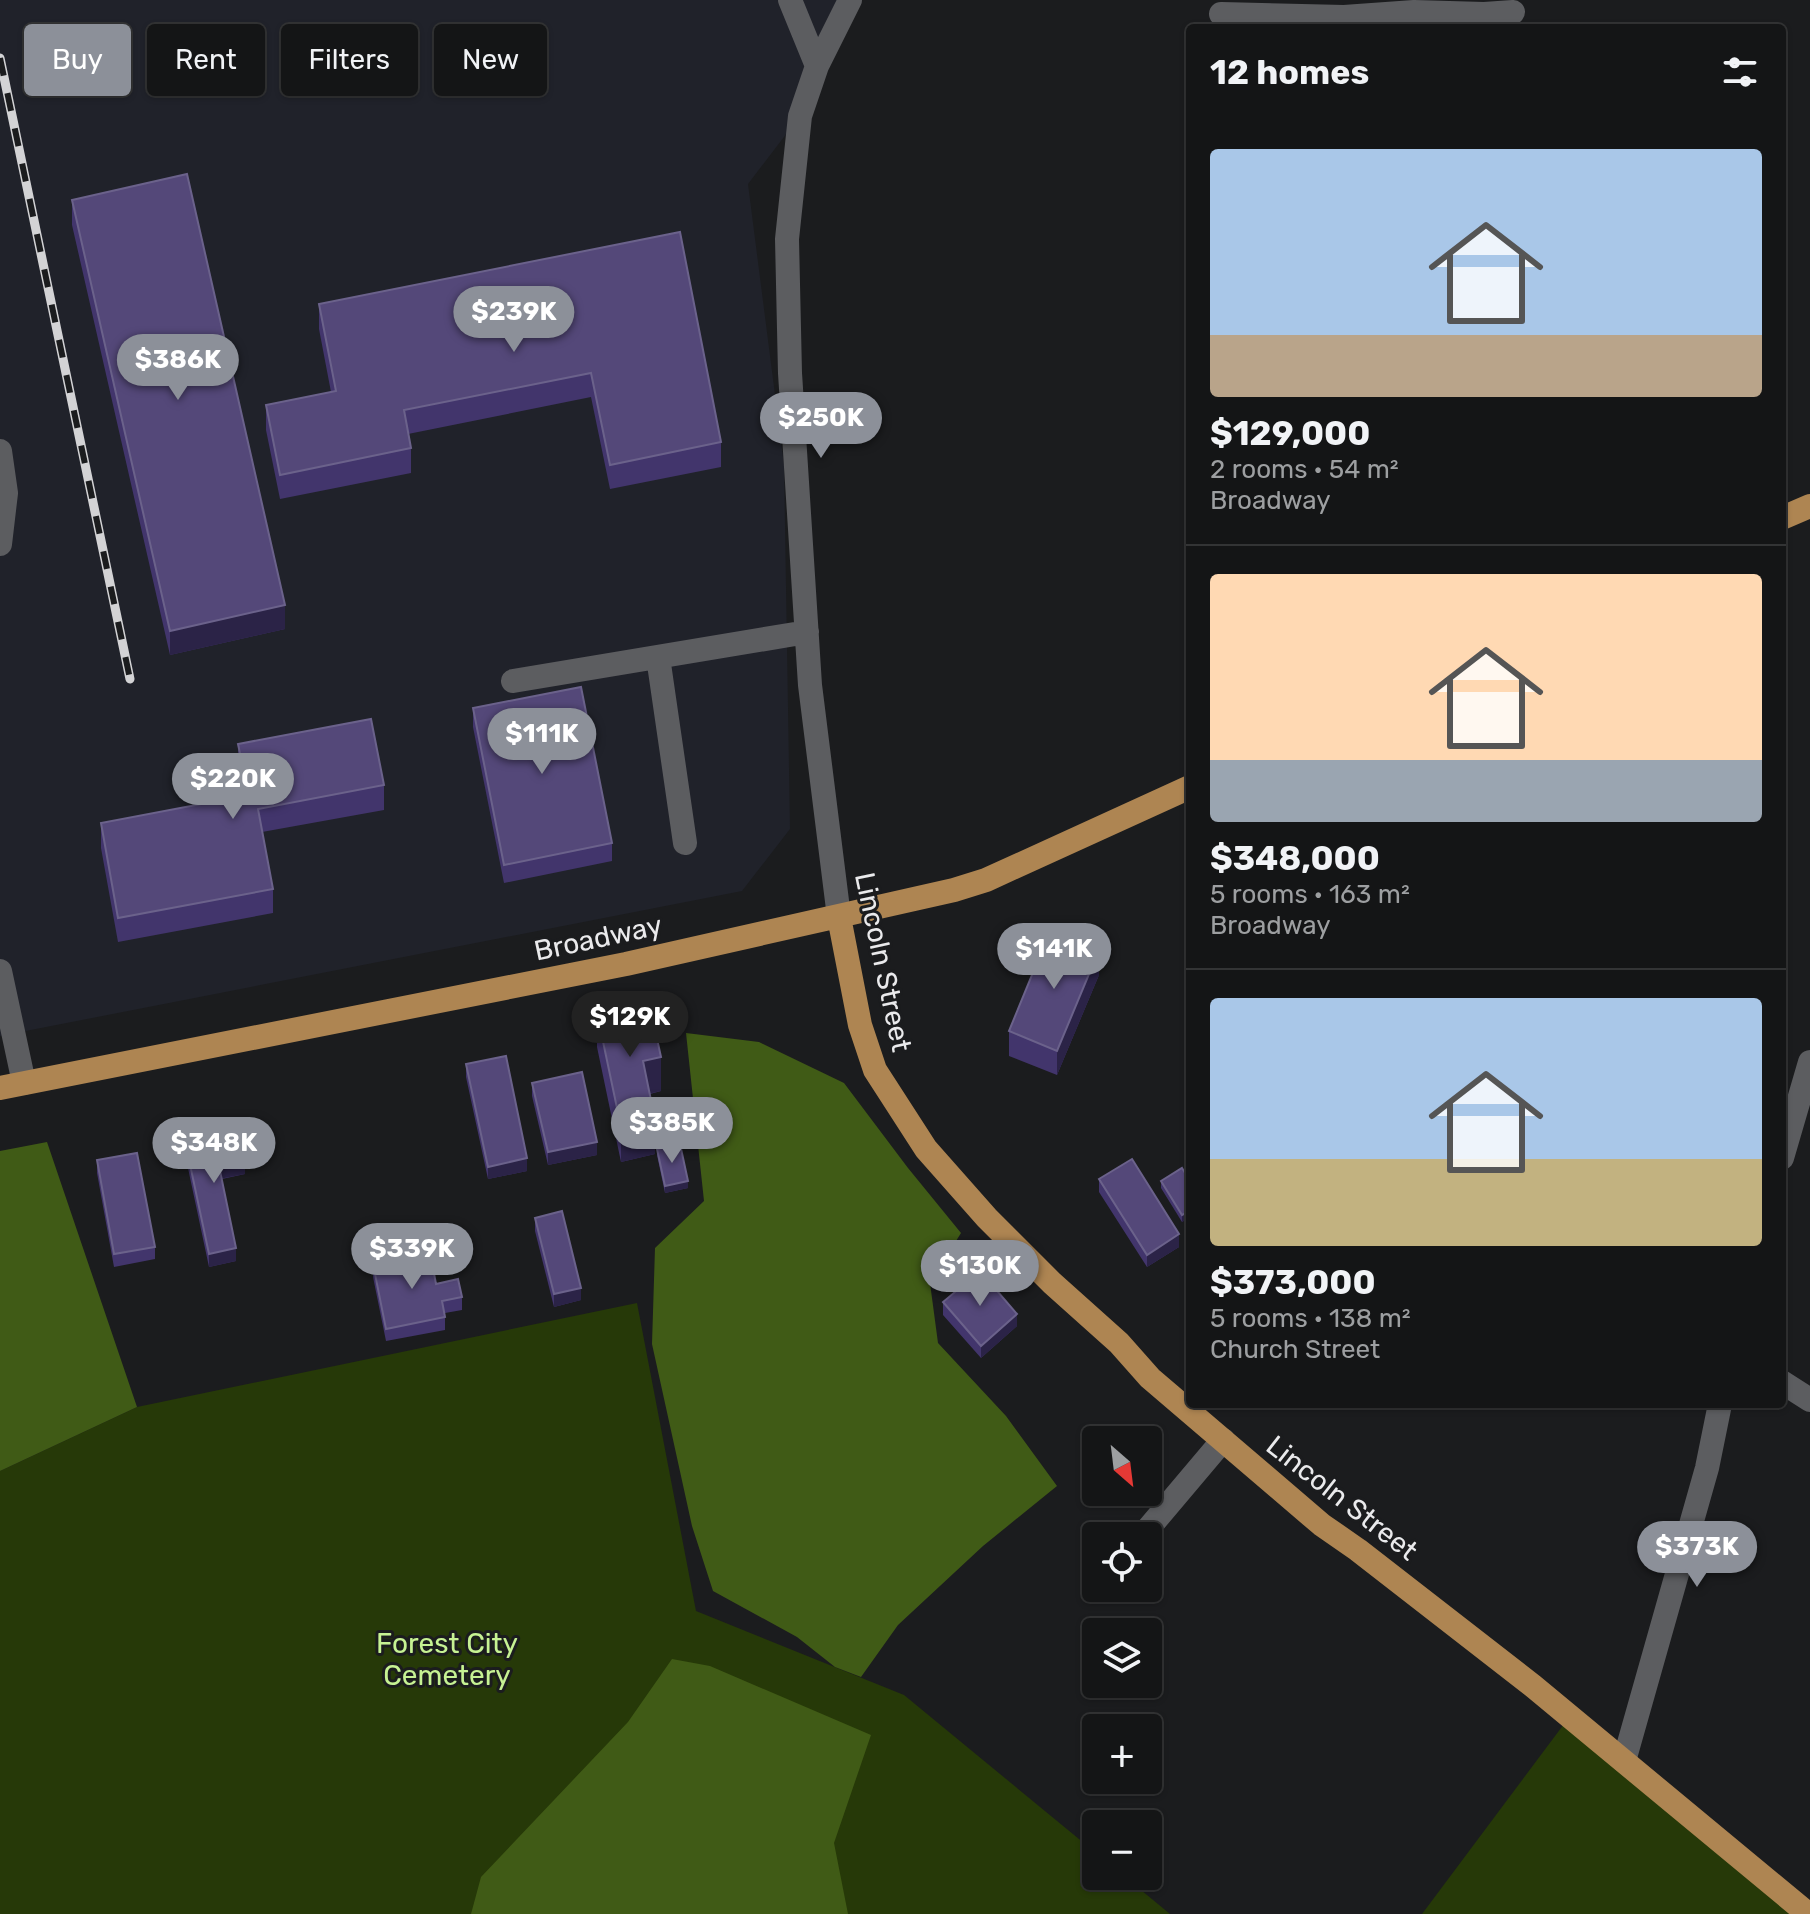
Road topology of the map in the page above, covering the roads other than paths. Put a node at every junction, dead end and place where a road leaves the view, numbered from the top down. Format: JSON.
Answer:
{"nodes":[{"id":1,"x":790,"y":0,"type":"edge"},
{"id":2,"x":850,"y":0,"type":"edge"},
{"id":3,"x":1513,"y":12,"type":"dead end"},
{"id":4,"x":1221,"y":14,"type":"edge"},
{"id":5,"x":817,"y":66,"type":"junction"},
{"id":6,"x":0,"y":451,"type":"edge"},
{"id":7,"x":1810,"y":506,"type":"edge"},
{"id":8,"x":1786,"y":516,"type":"edge"},
{"id":9,"x":0,"y":544,"type":"edge"},
{"id":10,"x":807,"y":632,"type":"junction"},
{"id":11,"x":658,"y":657,"type":"junction"},
{"id":12,"x":513,"y":681,"type":"dead end"},
{"id":13,"x":1186,"y":789,"type":"edge"},
{"id":14,"x":685,"y":843,"type":"dead end"},
{"id":15,"x":839,"y":917,"type":"junction"},
{"id":16,"x":0,"y":971,"type":"edge"},
{"id":17,"x":1810,"y":1062,"type":"edge"},
{"id":18,"x":1792,"y":1083,"type":"edge"},
{"id":19,"x":12,"y":1086,"type":"edge"},
{"id":20,"x":1786,"y":1128,"type":"edge"},
{"id":21,"x":1786,"y":1385,"type":"edge"},
{"id":22,"x":1810,"y":1400,"type":"edge"},
{"id":23,"x":1719,"y":1408,"type":"edge"},
{"id":24,"x":1223,"y":1440,"type":"junction"},
{"id":25,"x":1154,"y":1522,"type":"edge"},
{"id":26,"x":1624,"y":1761,"type":"junction"},
{"id":27,"x":1808,"y":1914,"type":"edge"}],
"edges":[{"from":1,"to":5,"type":"street"},
{"from":2,"to":5,"type":"street","name":"Lincoln Street"},
{"from":3,"to":4,"type":"street"},
{"from":5,"to":10,"type":"street","name":"Lincoln Street"},
{"from":6,"to":9,"type":"street"},
{"from":7,"to":8,"type":"main road"},
{"from":10,"to":11,"type":"street"},
{"from":10,"to":15,"type":"street","name":"Lincoln Street"},
{"from":11,"to":12,"type":"street"},
{"from":11,"to":14,"type":"street"},
{"from":13,"to":15,"type":"main road","name":"Broadway"},
{"from":15,"to":19,"type":"main road","name":"Broadway"},
{"from":15,"to":24,"type":"main road","name":"Lincoln Street"},
{"from":16,"to":19,"type":"street"},
{"from":17,"to":18,"type":"street"},
{"from":18,"to":20,"type":"street"},
{"from":21,"to":22,"type":"street"},
{"from":23,"to":26,"type":"street"},
{"from":24,"to":25,"type":"street"},
{"from":24,"to":26,"type":"main road","name":"Lincoln Street"},
{"from":26,"to":27,"type":"main road","name":"Lincoln Street"}]}
